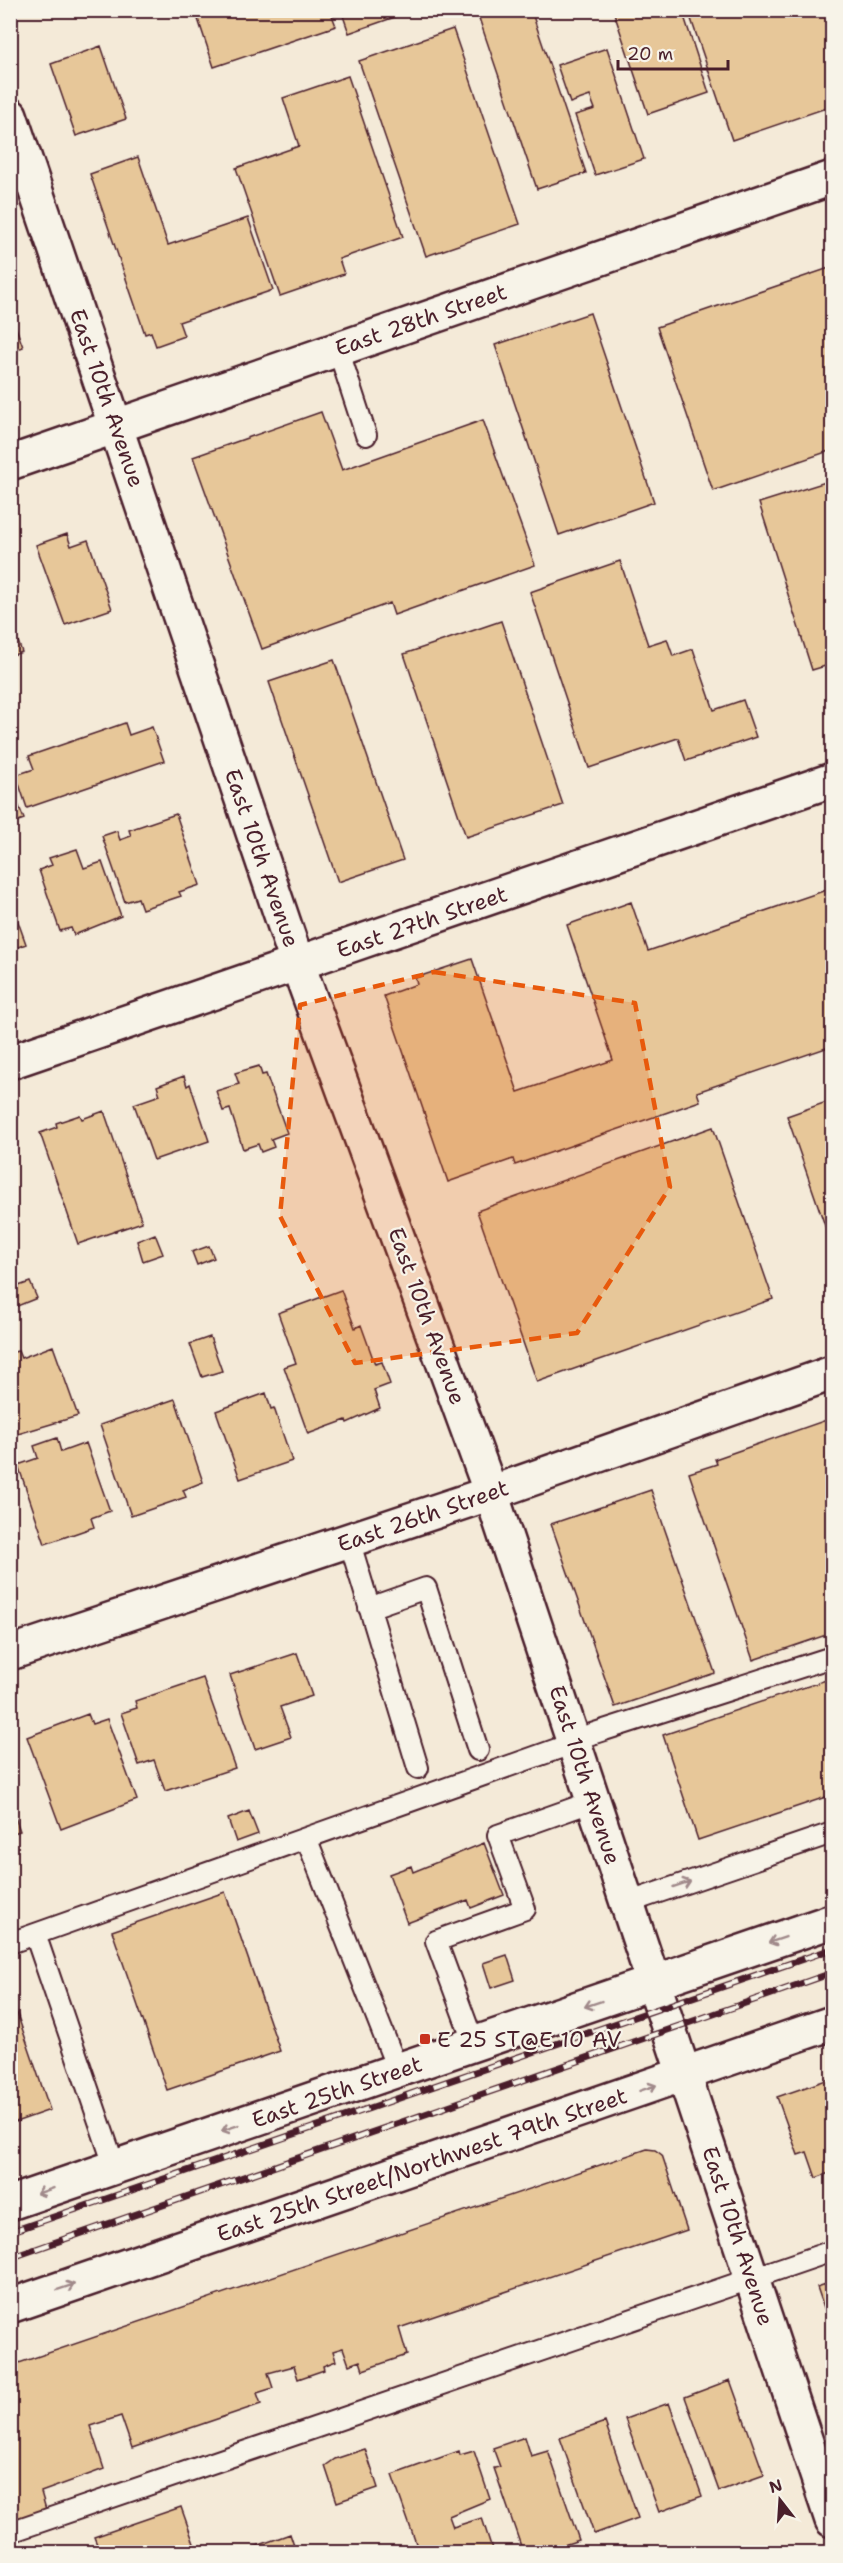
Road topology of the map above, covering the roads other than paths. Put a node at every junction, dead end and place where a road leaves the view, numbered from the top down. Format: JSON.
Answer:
{"nodes":[{"id":1,"x":10,"y":115,"type":"edge"},
{"id":2,"x":832,"y":178,"type":"edge"},
{"id":3,"x":338,"y":349,"type":"junction"},
{"id":4,"x":116,"y":426,"type":"junction"},
{"id":5,"x":366,"y":435,"type":"dead end"},
{"id":6,"x":10,"y":463,"type":"edge"},
{"id":7,"x":832,"y":780,"type":"edge"},
{"id":8,"x":298,"y":965,"type":"junction"},
{"id":9,"x":10,"y":1062,"type":"edge"},
{"id":10,"x":832,"y":1373,"type":"edge"},
{"id":11,"x":491,"y":1493,"type":"junction"},
{"id":12,"x":350,"y":1540,"type":"junction"},
{"id":13,"x":369,"y":1608,"type":"junction"},
{"id":14,"x":10,"y":1653,"type":"edge"},
{"id":15,"x":832,"y":1657,"type":"edge"},
{"id":16,"x":574,"y":1742,"type":"junction"},
{"id":17,"x":478,"y":1750,"type":"dead end"},
{"id":18,"x":418,"y":1768,"type":"dead end"},
{"id":19,"x":594,"y":1801,"type":"junction"},
{"id":20,"x":832,"y":1833,"type":"edge"},
{"id":21,"x":307,"y":1840,"type":"junction"},
{"id":22,"x":627,"y":1903,"type":"junction"},
{"id":23,"x":832,"y":1921,"type":"edge"},
{"id":24,"x":35,"y":1934,"type":"junction"},
{"id":25,"x":10,"y":1943,"type":"edge"},
{"id":26,"x":654,"y":1983,"type":"junction"},
{"id":27,"x":832,"y":2023,"type":"edge"},
{"id":28,"x":474,"y":2044,"type":"junction"},
{"id":29,"x":398,"y":2071,"type":"junction"},
{"id":30,"x":684,"y":2075,"type":"junction"},
{"id":31,"x":115,"y":2168,"type":"junction"},
{"id":32,"x":10,"y":2203,"type":"edge"},
{"id":33,"x":832,"y":2251,"type":"edge"},
{"id":34,"x":752,"y":2278,"type":"junction"},
{"id":35,"x":10,"y":2306,"type":"edge"},
{"id":36,"x":832,"y":2520,"type":"edge"},
{"id":37,"x":10,"y":2532,"type":"edge"}],
"edges":[{"from":1,"to":4,"type":"street","name":"East 10th Avenue"},
{"from":2,"to":3,"type":"street","name":"East 28th Street"},
{"from":3,"to":4,"type":"street","name":"East 28th Street"},
{"from":3,"to":5,"type":"lane"},
{"from":4,"to":6,"type":"street","name":"East 28th Street"},
{"from":4,"to":8,"type":"street","name":"East 10th Avenue"},
{"from":7,"to":8,"type":"street","name":"East 27th Street"},
{"from":8,"to":9,"type":"street","name":"East 27th Street"},
{"from":8,"to":11,"type":"street","name":"East 10th Avenue"},
{"from":10,"to":11,"type":"street","name":"East 26th Street"},
{"from":11,"to":12,"type":"street","name":"East 26th Street"},
{"from":11,"to":16,"type":"street","name":"East 10th Avenue"},
{"from":12,"to":13,"type":"lane"},
{"from":12,"to":14,"type":"street","name":"East 26th Street"},
{"from":13,"to":17,"type":"lane"},
{"from":13,"to":18,"type":"lane"},
{"from":15,"to":16,"type":"lane"},
{"from":16,"to":19,"type":"street","name":"East 10th Avenue"},
{"from":16,"to":21,"type":"lane"},
{"from":19,"to":22,"type":"street","name":"East 10th Avenue"},
{"from":19,"to":28,"type":"lane"},
{"from":22,"to":20,"type":"lane","one_way":true},
{"from":21,"to":24,"type":"lane"},
{"from":21,"to":29,"type":"lane"},
{"from":22,"to":26,"type":"street","name":"East 10th Avenue"},
{"from":23,"to":26,"type":"street","name":"East 25th Street","one_way":true},
{"from":24,"to":25,"type":"lane"},
{"from":24,"to":31,"type":"lane"},
{"from":26,"to":28,"type":"street","name":"East 25th Street","one_way":true},
{"from":26,"to":30,"type":"street","name":"East 10th Avenue"},
{"from":27,"to":30,"type":"street","name":"East 25th Street/Northwest 79th Street"},
{"from":28,"to":29,"type":"street","name":"East 25th Street"},
{"from":29,"to":31,"type":"street","name":"East 25th Street","one_way":true},
{"from":30,"to":34,"type":"street","name":"East 10th Avenue"},
{"from":35,"to":30,"type":"street","name":"East 25th Street/Northwest 79th Street","one_way":true},
{"from":31,"to":32,"type":"street","name":"East 25th Street","one_way":true},
{"from":33,"to":34,"type":"lane"},
{"from":34,"to":36,"type":"street","name":"East 10th Avenue"},
{"from":34,"to":37,"type":"lane"}]}
